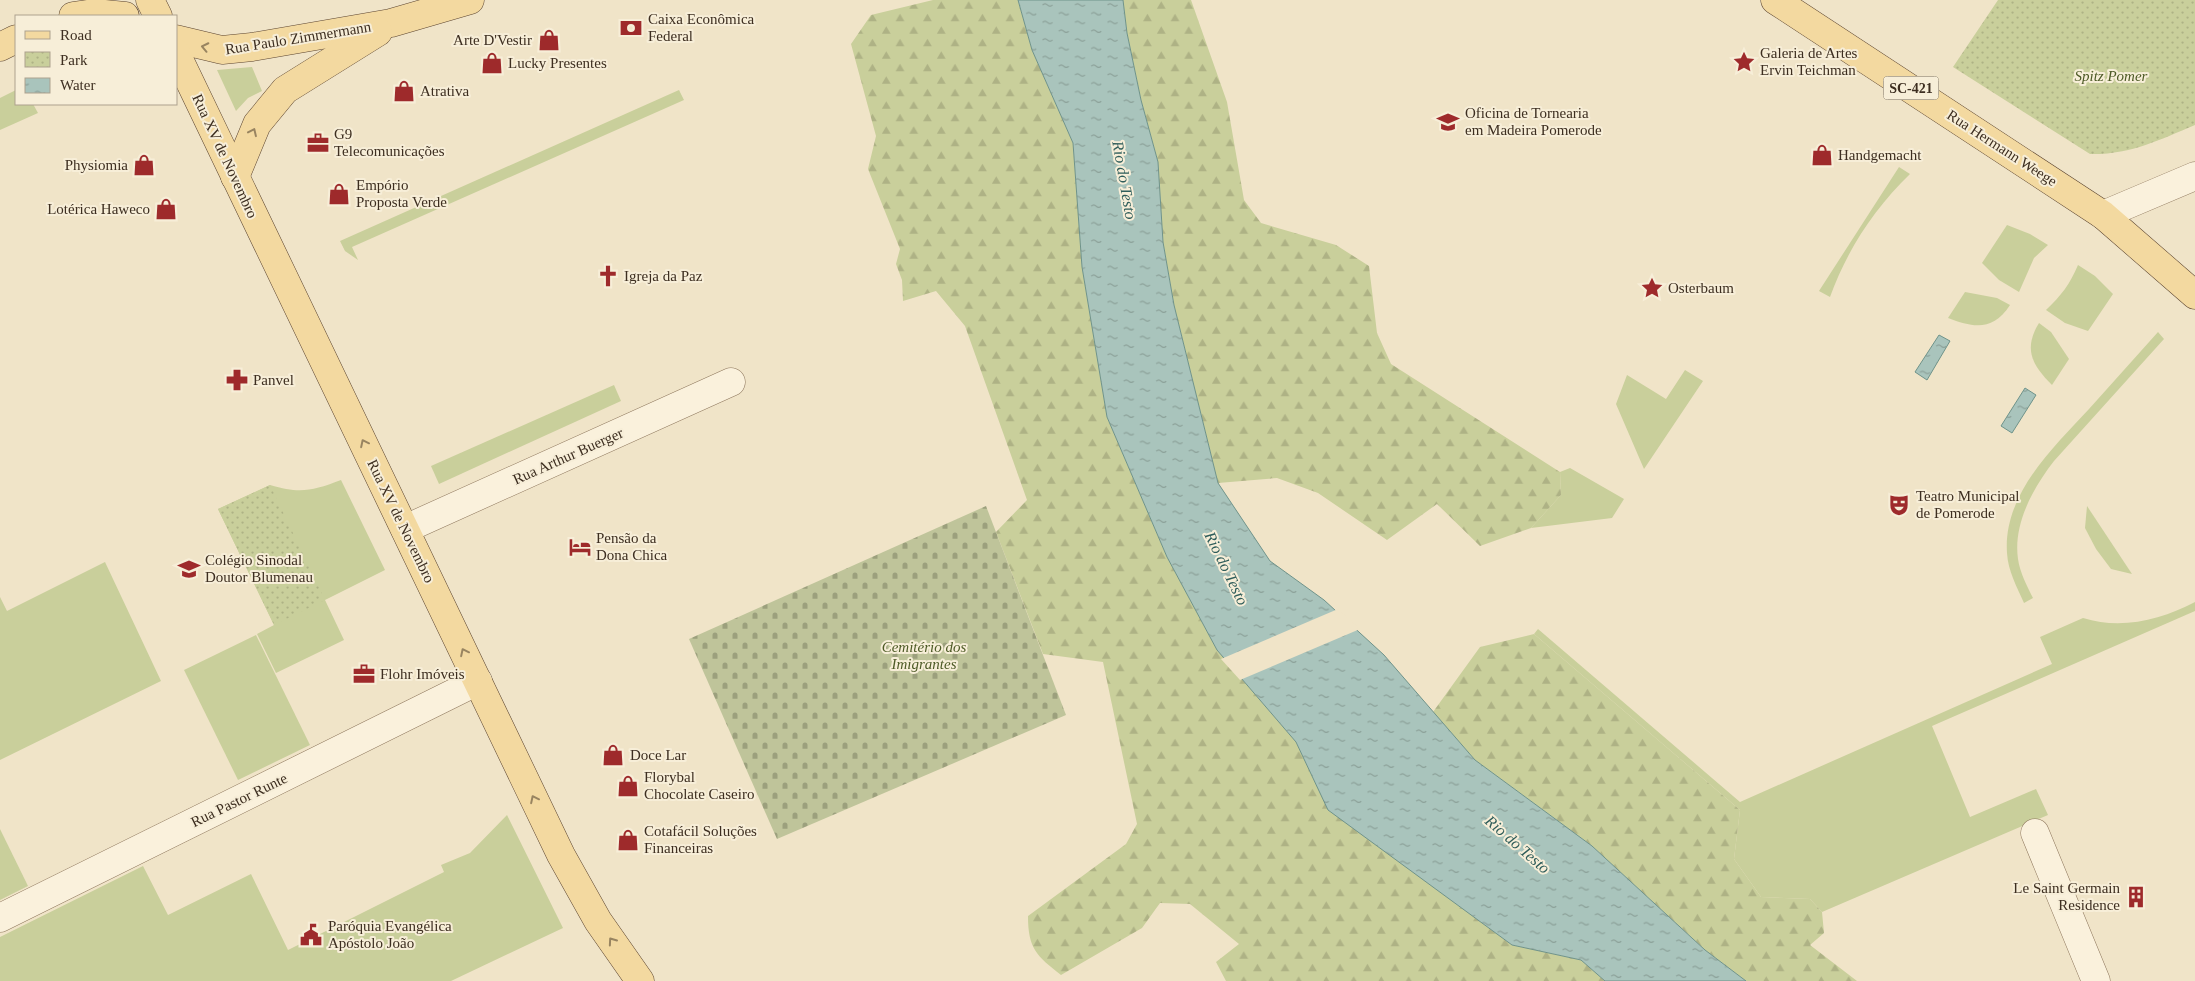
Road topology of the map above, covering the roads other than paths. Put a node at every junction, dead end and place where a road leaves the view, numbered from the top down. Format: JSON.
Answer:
{"nodes":[{"id":1,"x":150,"y":0,"type":"edge"},
{"id":2,"x":470,"y":0,"type":"edge"},
{"id":3,"x":1775,"y":0,"type":"edge"},
{"id":4,"x":80,"y":15,"type":"edge"},
{"id":5,"x":115,"y":15,"type":"edge"},
{"id":6,"x":158,"y":15,"type":"edge"},
{"id":7,"x":391,"y":23,"type":"junction"},
{"id":8,"x":178,"y":39,"type":"edge"},
{"id":9,"x":15,"y":40,"type":"edge"},
{"id":10,"x":0,"y":47,"type":"edge"},
{"id":11,"x":178,"y":57,"type":"edge"},
{"id":12,"x":2195,"y":176,"type":"edge"},
{"id":13,"x":234,"y":177,"type":"junction"},
{"id":14,"x":2103,"y":215,"type":"junction"},
{"id":15,"x":2195,"y":295,"type":"edge"},
{"id":16,"x":731,"y":382,"type":"dead end"},
{"id":17,"x":405,"y":529,"type":"junction"},
{"id":18,"x":478,"y":681,"type":"junction"},
{"id":19,"x":2035,"y":833,"type":"dead end"},
{"id":20,"x":0,"y":918,"type":"edge"},
{"id":21,"x":640,"y":981,"type":"edge"},
{"id":22,"x":2096,"y":981,"type":"edge"}],
"edges":[{"from":1,"to":6,"type":"main road"},
{"from":2,"to":7,"type":"main road","name":"Rua Paulo Zimmermann"},
{"from":3,"to":14,"type":"main road","name":"Rua Hermann Weege","number":"SC-421"},
{"from":4,"to":5,"type":"main road"},
{"from":7,"to":8,"type":"main road","name":"Rua Paulo Zimmermann","one_way":true},
{"from":13,"to":7,"type":"main road","name":"Rua Paulo Zimmermann","one_way":true},
{"from":9,"to":10,"type":"main road"},
{"from":11,"to":13,"type":"main road","name":"Rua XV de Novembro"},
{"from":12,"to":14,"type":"street"},
{"from":17,"to":13,"type":"main road","name":"Rua XV de Novembro","one_way":true},
{"from":14,"to":15,"type":"main road","number":"SC-421"},
{"from":16,"to":17,"type":"street","name":"Rua Arthur Buerger"},
{"from":18,"to":17,"type":"main road","name":"Rua XV de Novembro","one_way":true},
{"from":18,"to":20,"type":"street","name":"Rua Pastor Runte"},
{"from":21,"to":18,"type":"main road","name":"Rua XV de Novembro","one_way":true},
{"from":19,"to":22,"type":"street"}]}
